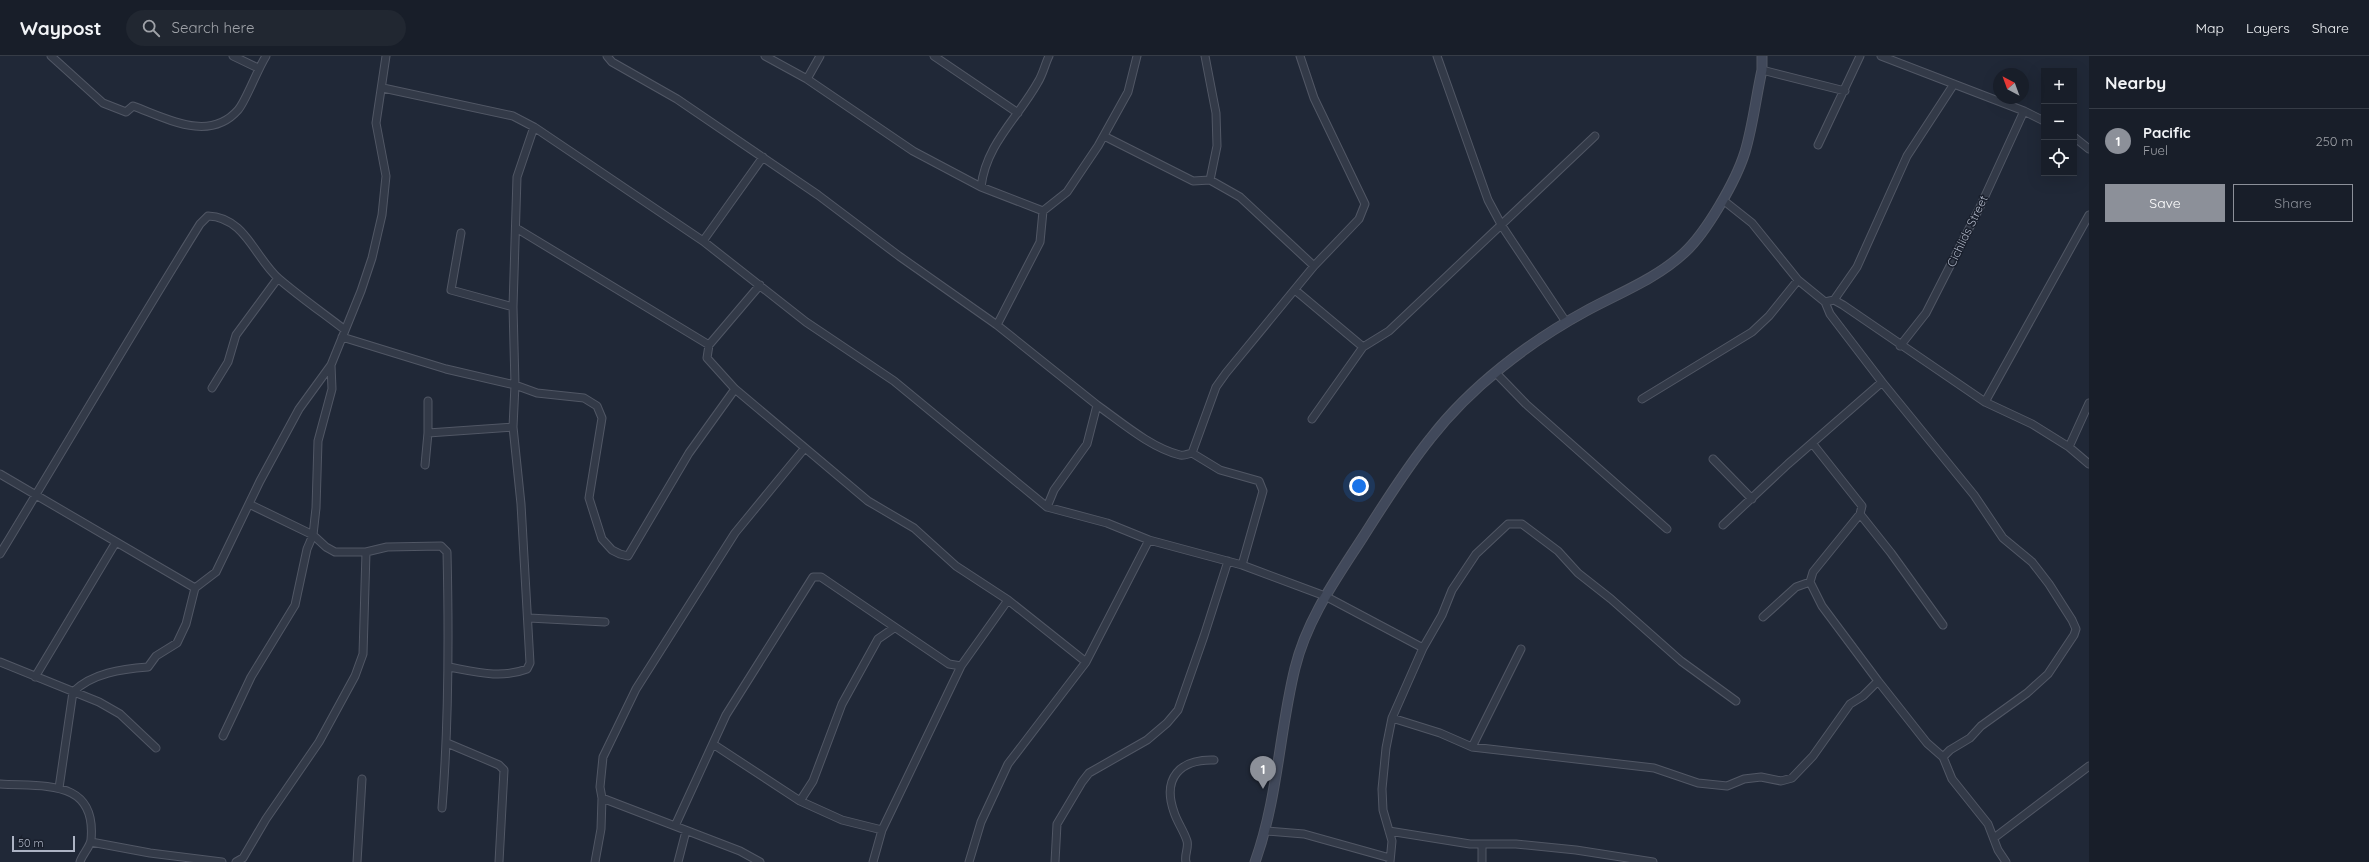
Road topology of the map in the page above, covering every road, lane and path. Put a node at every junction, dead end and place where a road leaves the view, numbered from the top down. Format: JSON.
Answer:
{"nodes":[{"id":1,"x":51,"y":56,"type":"edge"},
{"id":2,"x":233,"y":56,"type":"edge"},
{"id":3,"x":266,"y":56,"type":"edge"},
{"id":4,"x":386,"y":56,"type":"edge"},
{"id":5,"x":607,"y":56,"type":"edge"},
{"id":6,"x":765,"y":56,"type":"edge"},
{"id":7,"x":820,"y":56,"type":"edge"},
{"id":8,"x":934,"y":56,"type":"edge"},
{"id":9,"x":1049,"y":56,"type":"edge"},
{"id":10,"x":1137,"y":56,"type":"edge"},
{"id":11,"x":1205,"y":56,"type":"edge"},
{"id":12,"x":1300,"y":56,"type":"edge"},
{"id":13,"x":1437,"y":56,"type":"edge"},
{"id":14,"x":1762,"y":56,"type":"edge"},
{"id":15,"x":1860,"y":56,"type":"edge"},
{"id":16,"x":1881,"y":56,"type":"edge"},
{"id":17,"x":258,"y":68,"type":"junction"},
{"id":18,"x":1762,"y":70,"type":"junction"},
{"id":19,"x":807,"y":79,"type":"junction"},
{"id":20,"x":1954,"y":84,"type":"junction"},
{"id":21,"x":383,"y":88,"type":"junction"},
{"id":22,"x":1845,"y":91,"type":"junction"},
{"id":23,"x":2024,"y":111,"type":"junction"},
{"id":24,"x":1018,"y":113,"type":"junction"},
{"id":25,"x":2041,"y":120,"type":"edge"},
{"id":26,"x":534,"y":127,"type":"junction"},
{"id":27,"x":1104,"y":136,"type":"junction"},
{"id":28,"x":1595,"y":136,"type":"dead end"},
{"id":29,"x":2077,"y":139,"type":"edge"},
{"id":30,"x":1818,"y":145,"type":"dead end"},
{"id":31,"x":2089,"y":149,"type":"edge"},
{"id":32,"x":763,"y":157,"type":"junction"},
{"id":33,"x":1210,"y":180,"type":"junction"},
{"id":34,"x":982,"y":187,"type":"junction"},
{"id":35,"x":1723,"y":200,"type":"junction"},
{"id":36,"x":1043,"y":211,"type":"junction"},
{"id":37,"x":2089,"y":215,"type":"edge"},
{"id":38,"x":1502,"y":226,"type":"junction"},
{"id":39,"x":516,"y":228,"type":"junction"},
{"id":40,"x":461,"y":233,"type":"dead end"},
{"id":41,"x":703,"y":241,"type":"junction"},
{"id":42,"x":1314,"y":266,"type":"junction"},
{"id":43,"x":278,"y":278,"type":"junction"},
{"id":44,"x":1798,"y":280,"type":"junction"},
{"id":45,"x":760,"y":285,"type":"junction"},
{"id":46,"x":1295,"y":290,"type":"junction"},
{"id":47,"x":1834,"y":300,"type":"junction"},
{"id":48,"x":1825,"y":302,"type":"junction"},
{"id":49,"x":513,"y":307,"type":"junction"},
{"id":50,"x":1566,"y":322,"type":"junction"},
{"id":51,"x":997,"y":325,"type":"junction"},
{"id":52,"x":345,"y":330,"type":"junction"},
{"id":53,"x":342,"y":337,"type":"junction"},
{"id":54,"x":709,"y":346,"type":"junction"},
{"id":55,"x":1900,"y":346,"type":"junction"},
{"id":56,"x":1363,"y":347,"type":"junction"},
{"id":57,"x":331,"y":365,"type":"junction"},
{"id":58,"x":1496,"y":373,"type":"junction"},
{"id":59,"x":1882,"y":382,"type":"junction"},
{"id":60,"x":515,"y":385,"type":"junction"},
{"id":61,"x":212,"y":388,"type":"dead end"},
{"id":62,"x":735,"y":389,"type":"junction"},
{"id":63,"x":1642,"y":399,"type":"dead end"},
{"id":64,"x":428,"y":400,"type":"dead end"},
{"id":65,"x":1985,"y":402,"type":"junction"},
{"id":66,"x":2089,"y":403,"type":"edge"},
{"id":67,"x":1097,"y":405,"type":"junction"},
{"id":68,"x":1312,"y":419,"type":"dead end"},
{"id":69,"x":513,"y":427,"type":"junction"},
{"id":70,"x":428,"y":433,"type":"junction"},
{"id":71,"x":1812,"y":443,"type":"junction"},
{"id":72,"x":2069,"y":447,"type":"junction"},
{"id":73,"x":804,"y":449,"type":"junction"},
{"id":74,"x":1192,"y":453,"type":"junction"},
{"id":75,"x":1713,"y":459,"type":"dead end"},
{"id":76,"x":425,"y":464,"type":"dead end"},
{"id":77,"x":2089,"y":464,"type":"edge"},
{"id":78,"x":0,"y":474,"type":"edge"},
{"id":79,"x":37,"y":495,"type":"junction"},
{"id":80,"x":1752,"y":499,"type":"junction"},
{"id":81,"x":249,"y":504,"type":"junction"},
{"id":82,"x":1048,"y":507,"type":"junction"},
{"id":83,"x":1860,"y":514,"type":"junction"},
{"id":84,"x":1723,"y":525,"type":"dead end"},
{"id":85,"x":1667,"y":529,"type":"dead end"},
{"id":86,"x":313,"y":535,"type":"junction"},
{"id":87,"x":1148,"y":540,"type":"junction"},
{"id":88,"x":116,"y":542,"type":"junction"},
{"id":89,"x":366,"y":552,"type":"junction"},
{"id":90,"x":0,"y":554,"type":"edge"},
{"id":91,"x":1228,"y":561,"type":"junction"},
{"id":92,"x":1242,"y":565,"type":"junction"},
{"id":93,"x":1810,"y":582,"type":"junction"},
{"id":94,"x":195,"y":588,"type":"junction"},
{"id":95,"x":1325,"y":596,"type":"junction"},
{"id":96,"x":1008,"y":600,"type":"junction"},
{"id":97,"x":1763,"y":617,"type":"dead end"},
{"id":98,"x":529,"y":618,"type":"junction"},
{"id":99,"x":605,"y":622,"type":"dead end"},
{"id":100,"x":1943,"y":625,"type":"dead end"},
{"id":101,"x":894,"y":628,"type":"junction"},
{"id":102,"x":1423,"y":648,"type":"junction"},
{"id":103,"x":1521,"y":649,"type":"dead end"},
{"id":104,"x":0,"y":662,"type":"edge"},
{"id":105,"x":1086,"y":662,"type":"junction"},
{"id":106,"x":449,"y":666,"type":"junction"},
{"id":107,"x":961,"y":666,"type":"junction"},
{"id":108,"x":36,"y":677,"type":"junction"},
{"id":109,"x":1878,"y":681,"type":"junction"},
{"id":110,"x":73,"y":692,"type":"junction"},
{"id":111,"x":1736,"y":701,"type":"dead end"},
{"id":112,"x":1392,"y":718,"type":"junction"},
{"id":113,"x":223,"y":736,"type":"dead end"},
{"id":114,"x":447,"y":742,"type":"junction"},
{"id":115,"x":713,"y":744,"type":"junction"},
{"id":116,"x":1472,"y":747,"type":"junction"},
{"id":117,"x":156,"y":748,"type":"dead end"},
{"id":118,"x":1943,"y":757,"type":"junction"},
{"id":119,"x":1214,"y":760,"type":"dead end"},
{"id":120,"x":2089,"y":766,"type":"edge"},
{"id":121,"x":362,"y":778,"type":"dead end"},
{"id":122,"x":0,"y":784,"type":"edge"},
{"id":123,"x":59,"y":788,"type":"junction"},
{"id":124,"x":602,"y":798,"type":"junction"},
{"id":125,"x":800,"y":801,"type":"junction"},
{"id":126,"x":442,"y":808,"type":"dead end"},
{"id":127,"x":675,"y":826,"type":"junction"},
{"id":128,"x":882,"y":830,"type":"junction"},
{"id":129,"x":686,"y":831,"type":"junction"},
{"id":130,"x":1266,"y":831,"type":"junction"},
{"id":131,"x":1389,"y":831,"type":"junction"},
{"id":132,"x":1994,"y":838,"type":"junction"},
{"id":133,"x":91,"y":842,"type":"junction"},
{"id":134,"x":1482,"y":844,"type":"junction"},
{"id":135,"x":150,"y":853,"type":"junction"},
{"id":136,"x":1390,"y":860,"type":"edge"},
{"id":137,"x":80,"y":862,"type":"edge"},
{"id":138,"x":149,"y":862,"type":"edge"},
{"id":139,"x":222,"y":862,"type":"edge"},
{"id":140,"x":236,"y":862,"type":"edge"},
{"id":141,"x":357,"y":862,"type":"edge"},
{"id":142,"x":499,"y":862,"type":"edge"},
{"id":143,"x":596,"y":862,"type":"edge"},
{"id":144,"x":678,"y":862,"type":"edge"},
{"id":145,"x":760,"y":862,"type":"edge"},
{"id":146,"x":873,"y":862,"type":"edge"},
{"id":147,"x":969,"y":862,"type":"edge"},
{"id":148,"x":1056,"y":862,"type":"edge"},
{"id":149,"x":1186,"y":862,"type":"edge"},
{"id":150,"x":1255,"y":862,"type":"edge"},
{"id":151,"x":1482,"y":862,"type":"edge"},
{"id":152,"x":1653,"y":862,"type":"edge"},
{"id":153,"x":2006,"y":862,"type":"edge"}],
"edges":[{"from":1,"to":17,"type":"street"},
{"from":2,"to":17,"type":"street"},
{"from":3,"to":17,"type":"street"},
{"from":4,"to":21,"type":"street"},
{"from":5,"to":32,"type":"street"},
{"from":6,"to":19,"type":"street"},
{"from":7,"to":19,"type":"street"},
{"from":8,"to":24,"type":"street"},
{"from":9,"to":24,"type":"street"},
{"from":10,"to":27,"type":"street"},
{"from":11,"to":33,"type":"street"},
{"from":12,"to":42,"type":"street"},
{"from":13,"to":38,"type":"street"},
{"from":14,"to":18,"type":"main road"},
{"from":15,"to":22,"type":"street"},
{"from":16,"to":20,"type":"street"},
{"from":18,"to":22,"type":"street"},
{"from":18,"to":35,"type":"main road"},
{"from":19,"to":34,"type":"street"},
{"from":20,"to":23,"type":"street"},
{"from":20,"to":47,"type":"street"},
{"from":21,"to":26,"type":"street"},
{"from":21,"to":52,"type":"street"},
{"from":22,"to":30,"type":"street"},
{"from":23,"to":25,"type":"street"},
{"from":23,"to":55,"type":"street","name":"Cichlids Street"},
{"from":24,"to":34,"type":"street"},
{"from":26,"to":39,"type":"street"},
{"from":26,"to":41,"type":"street"},
{"from":27,"to":33,"type":"street"},
{"from":27,"to":36,"type":"street"},
{"from":28,"to":38,"type":"street"},
{"from":29,"to":31,"type":"street"},
{"from":32,"to":41,"type":"street"},
{"from":32,"to":51,"type":"street"},
{"from":33,"to":42,"type":"street"},
{"from":34,"to":36,"type":"street"},
{"from":35,"to":44,"type":"street"},
{"from":35,"to":50,"type":"main road"},
{"from":36,"to":51,"type":"street"},
{"from":37,"to":65,"type":"street"},
{"from":38,"to":50,"type":"street"},
{"from":38,"to":56,"type":"street"},
{"from":39,"to":49,"type":"street"},
{"from":39,"to":54,"type":"street"},
{"from":40,"to":49,"type":"street"},
{"from":41,"to":45,"type":"street"},
{"from":42,"to":46,"type":"street"},
{"from":43,"to":52,"type":"street"},
{"from":43,"to":61,"type":"street"},
{"from":43,"to":79,"type":"street"},
{"from":44,"to":48,"type":"street"},
{"from":44,"to":63,"type":"street"},
{"from":45,"to":54,"type":"street"},
{"from":45,"to":82,"type":"street"},
{"from":46,"to":56,"type":"street"},
{"from":46,"to":74,"type":"street"},
{"from":47,"to":48,"type":"street"},
{"from":47,"to":55,"type":"street"},
{"from":48,"to":59,"type":"street"},
{"from":49,"to":60,"type":"street"},
{"from":50,"to":58,"type":"main road"},
{"from":51,"to":67,"type":"street"},
{"from":52,"to":53,"type":"street"},
{"from":53,"to":57,"type":"street"},
{"from":53,"to":60,"type":"street"},
{"from":54,"to":62,"type":"street"},
{"from":55,"to":65,"type":"street"},
{"from":56,"to":68,"type":"street"},
{"from":57,"to":81,"type":"street"},
{"from":57,"to":86,"type":"street"},
{"from":58,"to":85,"type":"street"},
{"from":58,"to":95,"type":"main road"},
{"from":59,"to":71,"type":"street"},
{"from":59,"to":118,"type":"street"},
{"from":60,"to":62,"type":"street"},
{"from":60,"to":69,"type":"street"},
{"from":62,"to":73,"type":"street"},
{"from":64,"to":70,"type":"street"},
{"from":65,"to":72,"type":"street"},
{"from":66,"to":72,"type":"street"},
{"from":67,"to":74,"type":"street"},
{"from":67,"to":82,"type":"street"},
{"from":69,"to":70,"type":"street"},
{"from":69,"to":98,"type":"street"},
{"from":70,"to":76,"type":"street"},
{"from":71,"to":80,"type":"street"},
{"from":71,"to":83,"type":"street"},
{"from":72,"to":77,"type":"street"},
{"from":73,"to":96,"type":"street"},
{"from":73,"to":124,"type":"street"},
{"from":74,"to":92,"type":"street"},
{"from":75,"to":80,"type":"street"},
{"from":78,"to":79,"type":"street"},
{"from":79,"to":88,"type":"street"},
{"from":79,"to":90,"type":"street"},
{"from":80,"to":84,"type":"street"},
{"from":81,"to":86,"type":"street"},
{"from":81,"to":94,"type":"street"},
{"from":82,"to":87,"type":"street"},
{"from":83,"to":93,"type":"street"},
{"from":83,"to":100,"type":"street"},
{"from":86,"to":89,"type":"street"},
{"from":86,"to":113,"type":"street"},
{"from":87,"to":91,"type":"street"},
{"from":87,"to":105,"type":"street"},
{"from":88,"to":94,"type":"street"},
{"from":88,"to":108,"type":"street"},
{"from":89,"to":106,"type":"street"},
{"from":89,"to":140,"type":"street"},
{"from":91,"to":92,"type":"street"},
{"from":91,"to":148,"type":"street"},
{"from":92,"to":95,"type":"street"},
{"from":93,"to":97,"type":"street"},
{"from":93,"to":109,"type":"street"},
{"from":94,"to":110,"type":"street"},
{"from":95,"to":102,"type":"street"},
{"from":95,"to":130,"type":"main road"},
{"from":96,"to":105,"type":"street"},
{"from":96,"to":107,"type":"street"},
{"from":98,"to":99,"type":"street"},
{"from":98,"to":106,"type":"street"},
{"from":101,"to":107,"type":"street"},
{"from":101,"to":115,"type":"street"},
{"from":101,"to":125,"type":"street"},
{"from":102,"to":111,"type":"street"},
{"from":102,"to":112,"type":"street"},
{"from":103,"to":116,"type":"street"},
{"from":104,"to":108,"type":"street"},
{"from":105,"to":147,"type":"street"},
{"from":106,"to":114,"type":"street"},
{"from":107,"to":128,"type":"street"},
{"from":108,"to":110,"type":"street"},
{"from":109,"to":116,"type":"street"},
{"from":109,"to":118,"type":"street"},
{"from":110,"to":117,"type":"street"},
{"from":110,"to":123,"type":"street"},
{"from":112,"to":116,"type":"street"},
{"from":112,"to":131,"type":"street"},
{"from":114,"to":126,"type":"street"},
{"from":114,"to":142,"type":"street"},
{"from":115,"to":125,"type":"street"},
{"from":115,"to":127,"type":"street"},
{"from":118,"to":132,"type":"street"},
{"from":119,"to":149,"type":"street"},
{"from":120,"to":132,"type":"street"},
{"from":121,"to":141,"type":"street"},
{"from":122,"to":123,"type":"street"},
{"from":123,"to":133,"type":"street"},
{"from":124,"to":127,"type":"street"},
{"from":124,"to":143,"type":"street"},
{"from":125,"to":128,"type":"street"},
{"from":127,"to":129,"type":"street"},
{"from":128,"to":146,"type":"street"},
{"from":129,"to":144,"type":"street"},
{"from":129,"to":145,"type":"street"},
{"from":130,"to":136,"type":"street"},
{"from":130,"to":150,"type":"main road"},
{"from":131,"to":134,"type":"street"},
{"from":131,"to":136,"type":"street"},
{"from":132,"to":153,"type":"street"},
{"from":133,"to":135,"type":"street"},
{"from":133,"to":137,"type":"street"},
{"from":134,"to":151,"type":"street"},
{"from":134,"to":152,"type":"street"},
{"from":135,"to":138,"type":"street"},
{"from":135,"to":139,"type":"street"}]}
